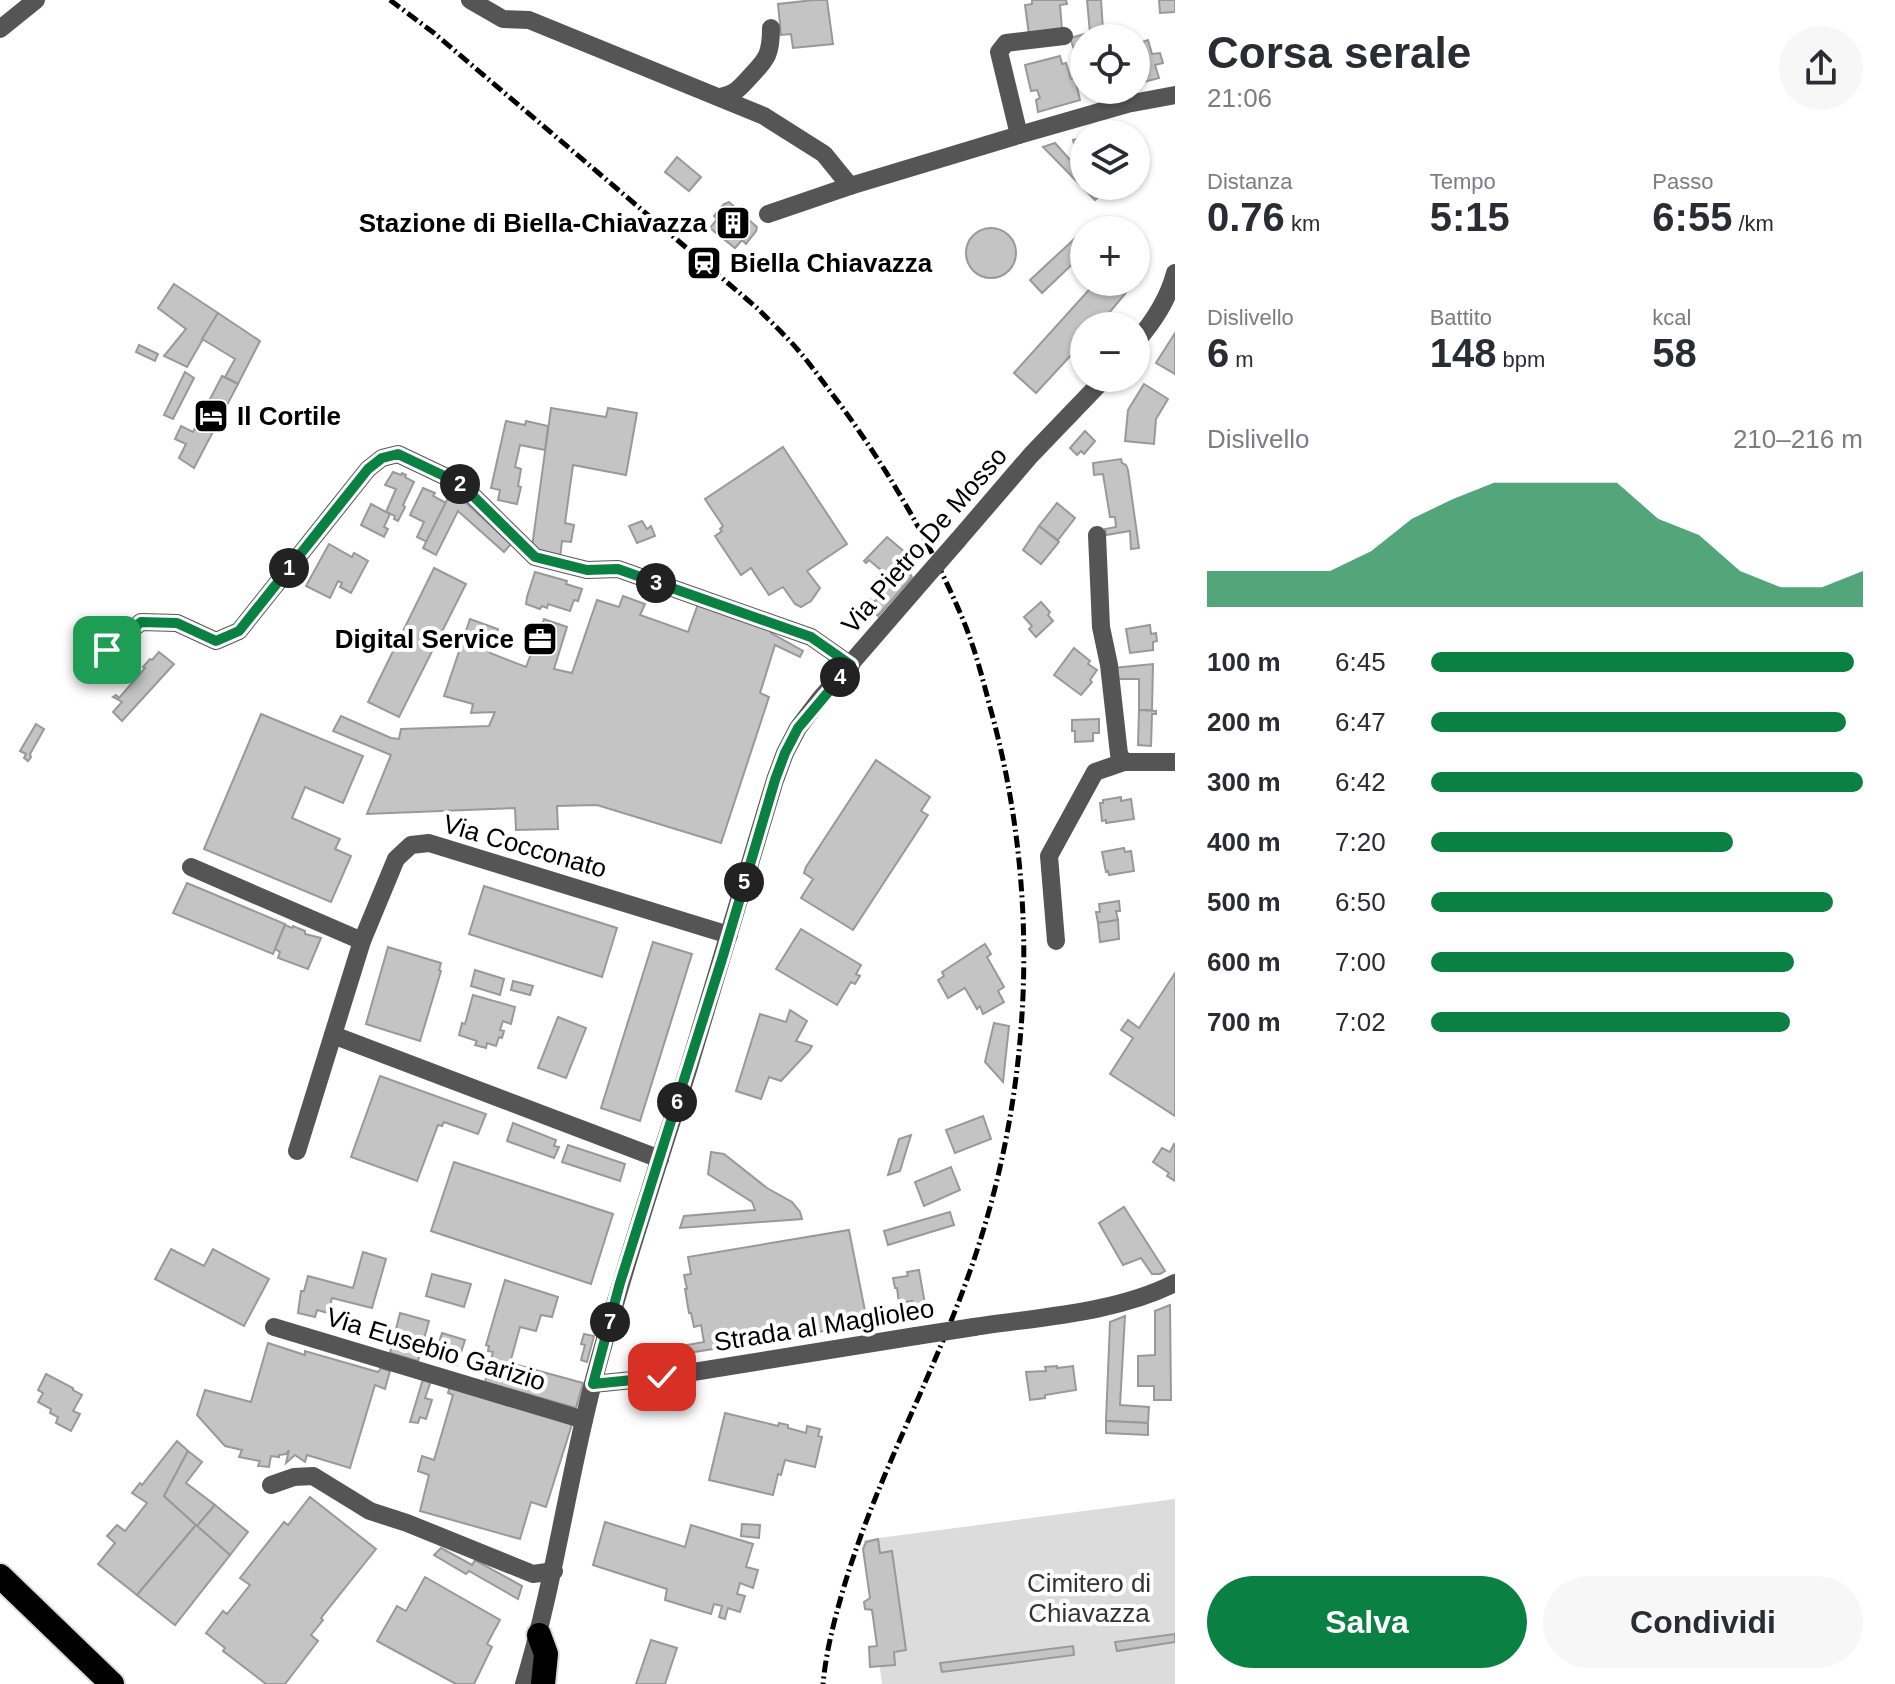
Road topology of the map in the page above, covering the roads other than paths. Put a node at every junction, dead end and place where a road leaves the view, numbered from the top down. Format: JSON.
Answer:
{"nodes":[{"id":1,"x":36,"y":0,"type":"edge"},
{"id":2,"x":470,"y":0,"type":"edge"},
{"id":3,"x":771,"y":28,"type":"dead end"},
{"id":4,"x":0,"y":29,"type":"edge"},
{"id":5,"x":1064,"y":36,"type":"dead end"},
{"id":6,"x":1175,"y":95,"type":"edge"},
{"id":7,"x":720,"y":97,"type":"junction"},
{"id":8,"x":1019,"y":135,"type":"junction"},
{"id":9,"x":850,"y":186,"type":"junction"},
{"id":10,"x":768,"y":214,"type":"dead end"},
{"id":11,"x":1175,"y":273,"type":"edge"},
{"id":12,"x":1150,"y":324,"type":"edge"},
{"id":13,"x":1092,"y":392,"type":"edge"},
{"id":14,"x":1097,"y":535,"type":"dead end"},
{"id":15,"x":107,"y":650,"type":"dead end"},
{"id":16,"x":851,"y":665,"type":"junction"},
{"id":17,"x":1124,"y":762,"type":"junction"},
{"id":18,"x":1175,"y":762,"type":"edge"},
{"id":19,"x":191,"y":867,"type":"dead end"},
{"id":20,"x":729,"y":935,"type":"junction"},
{"id":21,"x":362,"y":941,"type":"junction"},
{"id":22,"x":1056,"y":941,"type":"dead end"},
{"id":23,"x":333,"y":1035,"type":"junction"},
{"id":24,"x":297,"y":1151,"type":"dead end"},
{"id":25,"x":660,"y":1159,"type":"junction"},
{"id":26,"x":1175,"y":1283,"type":"edge"},
{"id":27,"x":274,"y":1327,"type":"dead end"},
{"id":28,"x":593,"y":1384,"type":"junction"},
{"id":29,"x":584,"y":1420,"type":"junction"},
{"id":30,"x":271,"y":1485,"type":"dead end"},
{"id":31,"x":554,"y":1571,"type":"junction"},
{"id":32,"x":0,"y":1576,"type":"edge"},
{"id":33,"x":539,"y":1635,"type":"junction"},
{"id":34,"x":112,"y":1684,"type":"edge"},
{"id":35,"x":524,"y":1684,"type":"edge"},
{"id":36,"x":543,"y":1684,"type":"edge"}],
"edges":[{"from":1,"to":4,"type":"street"},
{"from":2,"to":7,"type":"street"},
{"from":3,"to":7,"type":"street"},
{"from":5,"to":8,"type":"street"},
{"from":6,"to":8,"type":"street"},
{"from":7,"to":9,"type":"street"},
{"from":8,"to":9,"type":"street"},
{"from":9,"to":10,"type":"street"},
{"from":11,"to":12,"type":"street"},
{"from":13,"to":16,"type":"street","name":"Via Pietro De Mosso","bridge":true},
{"from":14,"to":17,"type":"street"},
{"from":15,"to":16,"type":"street"},
{"from":16,"to":20,"type":"street","name":"Via Pietro De Mosso"},
{"from":17,"to":18,"type":"street"},
{"from":17,"to":22,"type":"street"},
{"from":19,"to":21,"type":"street"},
{"from":20,"to":21,"type":"street","name":"Via Cocconato"},
{"from":20,"to":25,"type":"street","name":"Via Pietro De Mosso"},
{"from":21,"to":23,"type":"street","name":"Via Cocconato"},
{"from":23,"to":24,"type":"street","name":"Via Cocconato"},
{"from":23,"to":25,"type":"street"},
{"from":25,"to":28,"type":"street","name":"Via Pietro De Mosso"},
{"from":26,"to":28,"type":"street","name":"Strada al Maglioleo","bridge":true},
{"from":27,"to":29,"type":"street","name":"Via Eusebio Garizio"},
{"from":28,"to":29,"type":"street"},
{"from":29,"to":31,"type":"street"},
{"from":30,"to":31,"type":"street"},
{"from":31,"to":33,"type":"street"},
{"from":32,"to":34,"type":"highway"},
{"from":33,"to":35,"type":"street"},
{"from":33,"to":36,"type":"highway"}]}
